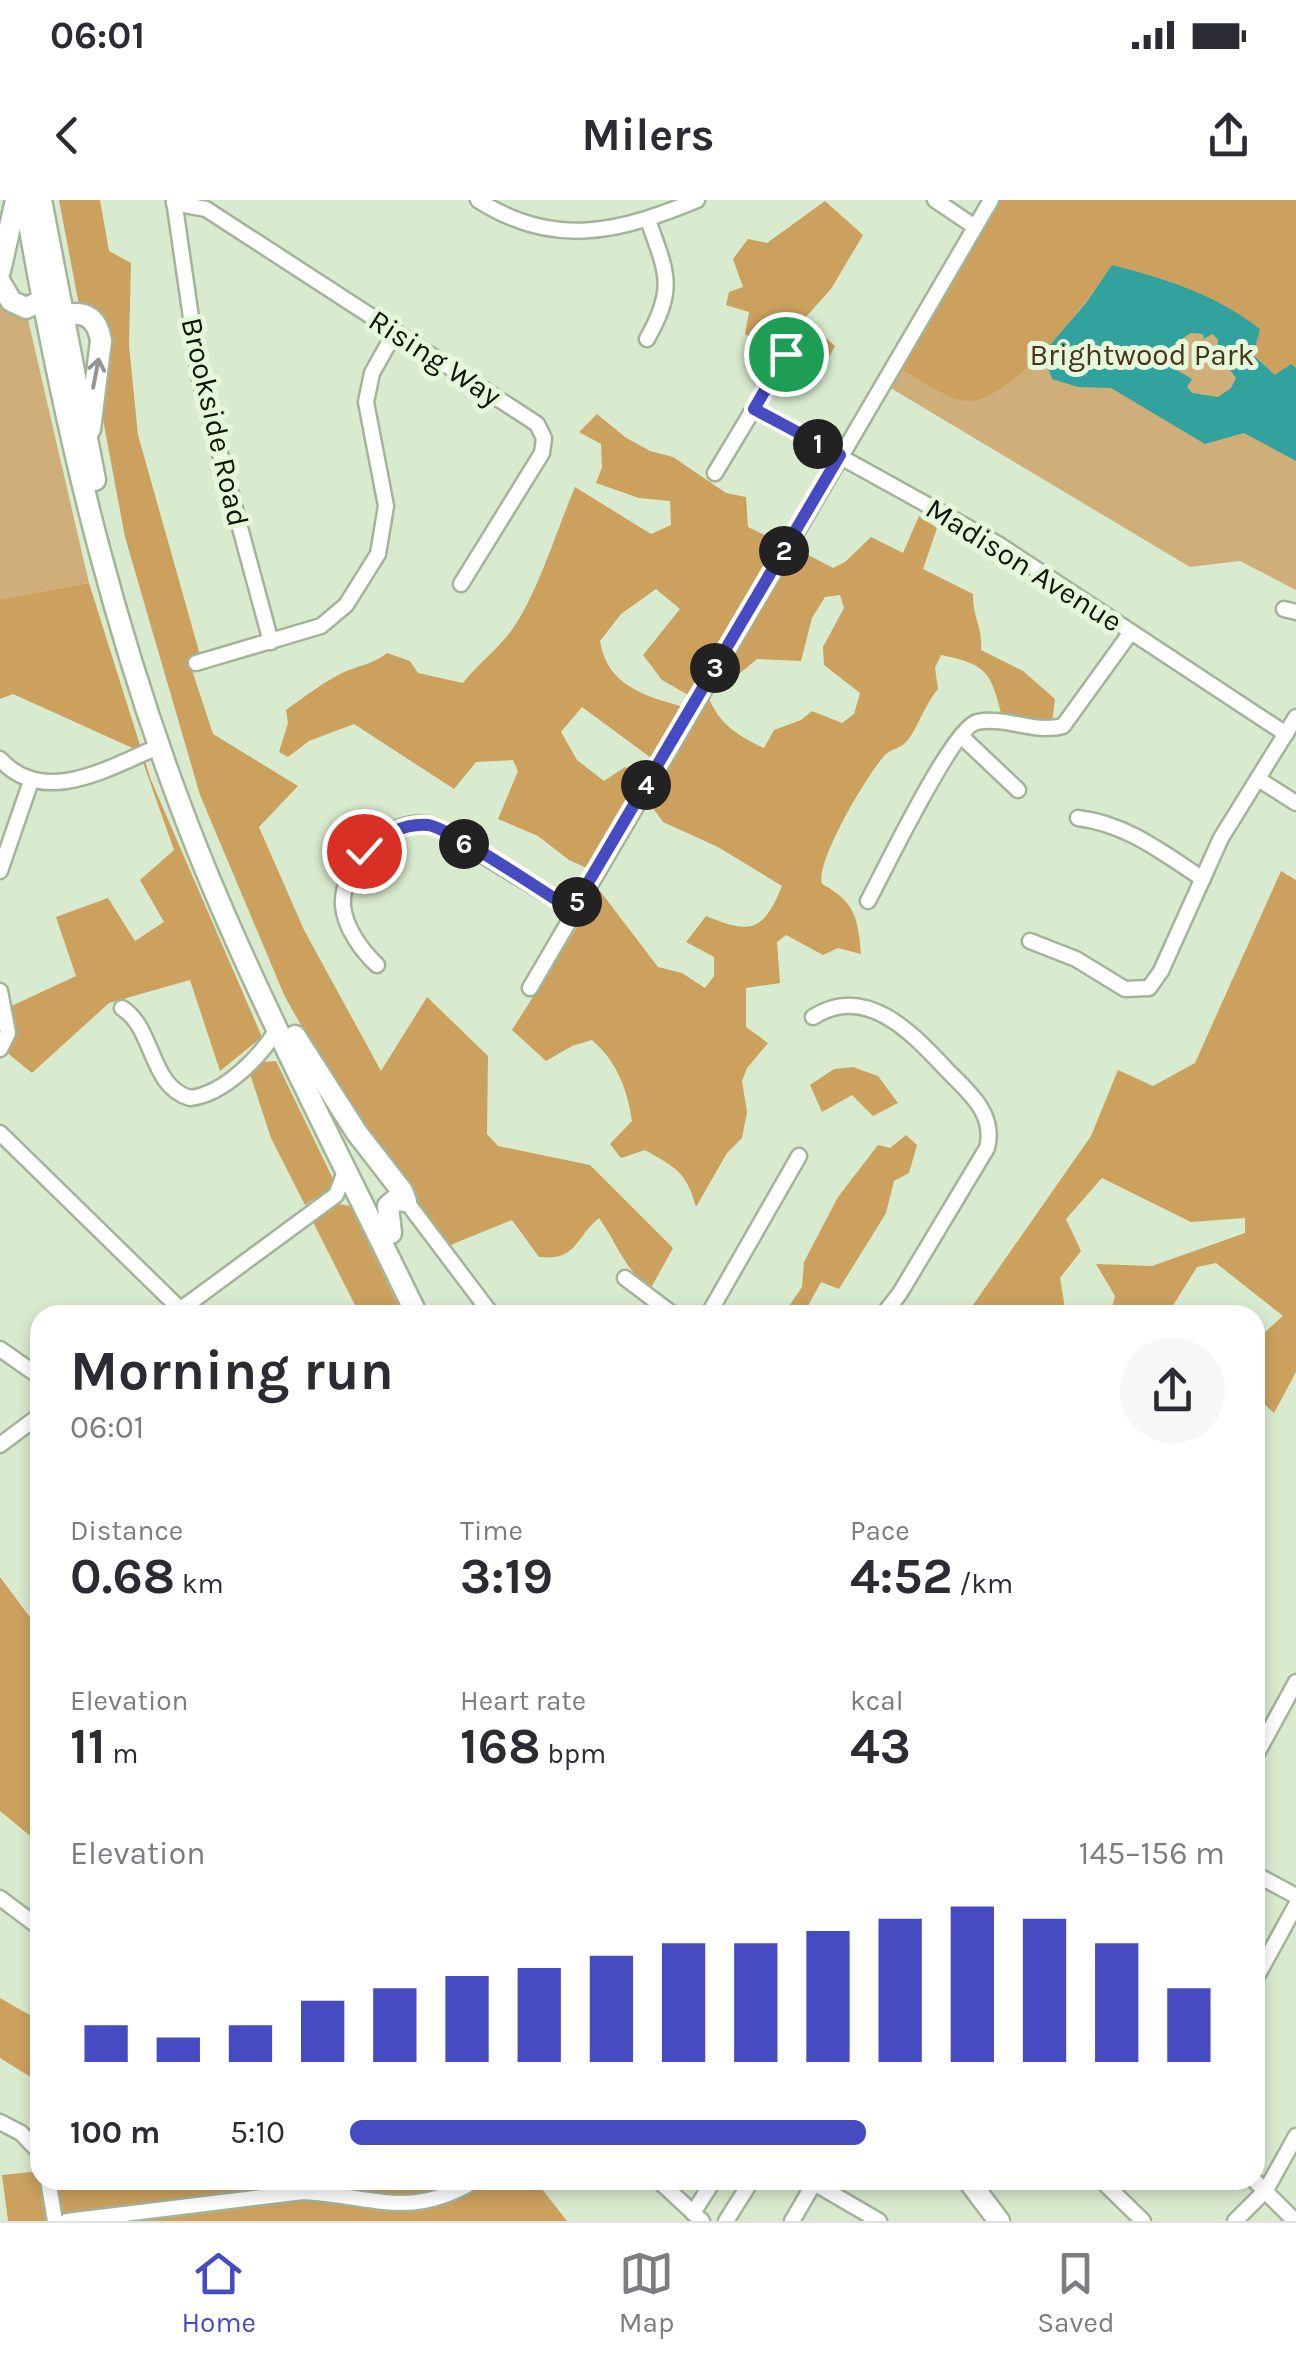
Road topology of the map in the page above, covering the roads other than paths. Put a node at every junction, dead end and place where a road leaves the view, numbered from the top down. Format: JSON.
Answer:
{"nodes":[{"id":1,"x":16,"y":200,"type":"edge"},
{"id":2,"x":25,"y":200,"type":"edge"},
{"id":3,"x":40,"y":200,"type":"edge"},
{"id":4,"x":478,"y":200,"type":"edge"},
{"id":5,"x":698,"y":200,"type":"edge"},
{"id":6,"x":934,"y":200,"type":"edge"},
{"id":7,"x":991,"y":200,"type":"edge"},
{"id":8,"x":174,"y":201,"type":"edge"},
{"id":9,"x":648,"y":220,"type":"junction"},
{"id":10,"x":975,"y":227,"type":"junction"},
{"id":11,"x":0,"y":271,"type":"edge"},
{"id":12,"x":0,"y":282,"type":"edge"},
{"id":13,"x":51,"y":308,"type":"junction"},
{"id":14,"x":395,"y":332,"type":"junction"},
{"id":15,"x":646,"y":339,"type":"dead end"},
{"id":16,"x":786,"y":354,"type":"dead end"},
{"id":17,"x":754,"y":409,"type":"junction"},
{"id":18,"x":840,"y":455,"type":"junction"},
{"id":19,"x":91,"y":466,"type":"junction"},
{"id":20,"x":716,"y":471,"type":"dead end"},
{"id":21,"x":461,"y":584,"type":"dead end"},
{"id":22,"x":1131,"y":632,"type":"junction"},
{"id":23,"x":271,"y":642,"type":"junction"},
{"id":24,"x":196,"y":663,"type":"dead end"},
{"id":25,"x":1296,"y":717,"type":"edge"},
{"id":26,"x":1286,"y":734,"type":"junction"},
{"id":27,"x":961,"y":736,"type":"junction"},
{"id":28,"x":160,"y":746,"type":"junction"},
{"id":29,"x":0,"y":759,"type":"edge"},
{"id":30,"x":1258,"y":779,"type":"junction"},
{"id":31,"x":32,"y":781,"type":"junction"},
{"id":32,"x":1018,"y":790,"type":"dead end"},
{"id":33,"x":1296,"y":803,"type":"edge"},
{"id":34,"x":1078,"y":818,"type":"dead end"},
{"id":35,"x":0,"y":870,"type":"edge"},
{"id":36,"x":1203,"y":879,"type":"junction"},
{"id":37,"x":868,"y":902,"type":"dead end"},
{"id":38,"x":572,"y":910,"type":"junction"},
{"id":39,"x":1030,"y":941,"type":"dead end"},
{"id":40,"x":377,"y":965,"type":"dead end"},
{"id":41,"x":530,"y":988,"type":"dead end"},
{"id":42,"x":0,"y":991,"type":"edge"},
{"id":43,"x":122,"y":1008,"type":"dead end"},
{"id":44,"x":813,"y":1017,"type":"dead end"},
{"id":45,"x":288,"y":1040,"type":"junction"},
{"id":46,"x":3,"y":1044,"type":"edge"},
{"id":47,"x":263,"y":1053,"type":"junction"},
{"id":48,"x":0,"y":1133,"type":"edge"},
{"id":49,"x":799,"y":1156,"type":"dead end"},
{"id":50,"x":346,"y":1169,"type":"junction"},
{"id":51,"x":336,"y":1195,"type":"junction"},
{"id":52,"x":362,"y":1200,"type":"junction"},
{"id":53,"x":406,"y":1200,"type":"junction"},
{"id":54,"x":391,"y":1233,"type":"junction"},
{"id":55,"x":625,"y":1278,"type":"dead end"},
{"id":56,"x":170,"y":1305,"type":"edge"},
{"id":57,"x":187,"y":1305,"type":"edge"},
{"id":58,"x":412,"y":1305,"type":"edge"},
{"id":59,"x":425,"y":1305,"type":"edge"},
{"id":60,"x":485,"y":1305,"type":"edge"},
{"id":61,"x":661,"y":1305,"type":"edge"},
{"id":62,"x":714,"y":1305,"type":"edge"},
{"id":63,"x":890,"y":1305,"type":"edge"},
{"id":64,"x":0,"y":1349,"type":"edge"},
{"id":65,"x":30,"y":1371,"type":"edge"},
{"id":66,"x":30,"y":1422,"type":"edge"},
{"id":67,"x":0,"y":1445,"type":"edge"},
{"id":68,"x":1296,"y":1682,"type":"edge"},
{"id":69,"x":1265,"y":1738,"type":"edge"},
{"id":70,"x":1265,"y":1879,"type":"edge"},
{"id":71,"x":1296,"y":1896,"type":"edge"},
{"id":72,"x":0,"y":1898,"type":"edge"},
{"id":73,"x":1296,"y":1905,"type":"edge"},
{"id":74,"x":30,"y":1920,"type":"edge"},
{"id":75,"x":1265,"y":1962,"type":"edge"},
{"id":76,"x":0,"y":2122,"type":"edge"},
{"id":77,"x":1296,"y":2136,"type":"edge"},
{"id":78,"x":30,"y":2143,"type":"edge"},
{"id":79,"x":1265,"y":2178,"type":"edge"},
{"id":80,"x":50,"y":2190,"type":"edge"},
{"id":81,"x":461,"y":2190,"type":"edge"},
{"id":82,"x":669,"y":2190,"type":"edge"},
{"id":83,"x":709,"y":2190,"type":"edge"},
{"id":84,"x":746,"y":2190,"type":"edge"},
{"id":85,"x":810,"y":2190,"type":"edge"},
{"id":86,"x":828,"y":2190,"type":"edge"},
{"id":87,"x":962,"y":2190,"type":"edge"},
{"id":88,"x":976,"y":2190,"type":"edge"},
{"id":89,"x":1111,"y":2190,"type":"edge"},
{"id":90,"x":1257,"y":2190,"type":"edge"},
{"id":91,"x":1265,"y":2190,"type":"edge"},
{"id":92,"x":697,"y":2217,"type":"edge"},
{"id":93,"x":869,"y":2219,"type":"edge"},
{"id":94,"x":55,"y":2221,"type":"edge"},
{"id":95,"x":67,"y":2221,"type":"edge"},
{"id":96,"x":726,"y":2221,"type":"edge"},
{"id":97,"x":792,"y":2221,"type":"edge"},
{"id":98,"x":985,"y":2221,"type":"edge"},
{"id":99,"x":1000,"y":2221,"type":"edge"},
{"id":100,"x":1143,"y":2221,"type":"edge"},
{"id":101,"x":1236,"y":2221,"type":"edge"},
{"id":102,"x":1296,"y":2221,"type":"edge"}],
"edges":[{"from":1,"to":11,"type":"highway"},
{"from":2,"to":13,"type":"highway"},
{"from":3,"to":13,"type":"highway"},
{"from":4,"to":9,"type":"street"},
{"from":5,"to":9,"type":"street"},
{"from":6,"to":10,"type":"street"},
{"from":7,"to":10,"type":"street"},
{"from":8,"to":14,"type":"street","name":"Rising Way"},
{"from":8,"to":23,"type":"street","name":"Brookside Road"},
{"from":9,"to":15,"type":"street"},
{"from":10,"to":18,"type":"street"},
{"from":12,"to":13,"type":"highway"},
{"from":13,"to":19,"type":"highway"},
{"from":19,"to":13,"type":"highway","one_way":true},
{"from":13,"to":28,"type":"highway"},
{"from":14,"to":21,"type":"street","name":"Rising Way"},
{"from":14,"to":23,"type":"street"},
{"from":16,"to":17,"type":"street"},
{"from":17,"to":18,"type":"street","name":"Madison Avenue"},
{"from":17,"to":20,"type":"street"},
{"from":18,"to":22,"type":"street","name":"Madison Avenue"},
{"from":18,"to":38,"type":"street"},
{"from":19,"to":45,"type":"highway"},
{"from":22,"to":26,"type":"street","name":"Madison Avenue"},
{"from":22,"to":27,"type":"street"},
{"from":23,"to":24,"type":"street"},
{"from":25,"to":26,"type":"street"},
{"from":26,"to":30,"type":"street"},
{"from":27,"to":32,"type":"street"},
{"from":27,"to":37,"type":"street"},
{"from":28,"to":31,"type":"street"},
{"from":28,"to":45,"type":"highway"},
{"from":29,"to":31,"type":"street"},
{"from":30,"to":33,"type":"street"},
{"from":30,"to":36,"type":"street"},
{"from":31,"to":35,"type":"street"},
{"from":34,"to":36,"type":"street"},
{"from":36,"to":39,"type":"street"},
{"from":38,"to":40,"type":"street"},
{"from":38,"to":41,"type":"street"},
{"from":42,"to":46,"type":"street"},
{"from":43,"to":47,"type":"street"},
{"from":44,"to":63,"type":"street"},
{"from":45,"to":47,"type":"street"},
{"from":45,"to":47,"type":"street"},
{"from":45,"to":50,"type":"highway"},
{"from":45,"to":53,"type":"highway"},
{"from":45,"to":54,"type":"highway"},
{"from":48,"to":56,"type":"street"},
{"from":49,"to":62,"type":"street"},
{"from":50,"to":51,"type":"street"},
{"from":50,"to":52,"type":"highway"},
{"from":51,"to":52,"type":"street"},
{"from":51,"to":57,"type":"street"},
{"from":52,"to":58,"type":"highway"},
{"from":53,"to":54,"type":"highway"},
{"from":53,"to":60,"type":"street"},
{"from":54,"to":59,"type":"highway"},
{"from":55,"to":61,"type":"street"},
{"from":64,"to":65,"type":"street"},
{"from":66,"to":67,"type":"street"},
{"from":68,"to":69,"type":"street"},
{"from":70,"to":71,"type":"street"},
{"from":72,"to":74,"type":"street"},
{"from":73,"to":75,"type":"street"},
{"from":76,"to":78,"type":"street"},
{"from":77,"to":79,"type":"street"},
{"from":80,"to":94,"type":"street"},
{"from":81,"to":95,"type":"street"},
{"from":82,"to":92,"type":"street"},
{"from":83,"to":92,"type":"street"},
{"from":84,"to":96,"type":"street"},
{"from":85,"to":97,"type":"street"},
{"from":86,"to":93,"type":"street"},
{"from":87,"to":98,"type":"highway"},
{"from":88,"to":99,"type":"highway"},
{"from":89,"to":100,"type":"street"},
{"from":90,"to":101,"type":"street"},
{"from":91,"to":102,"type":"street"}]}
